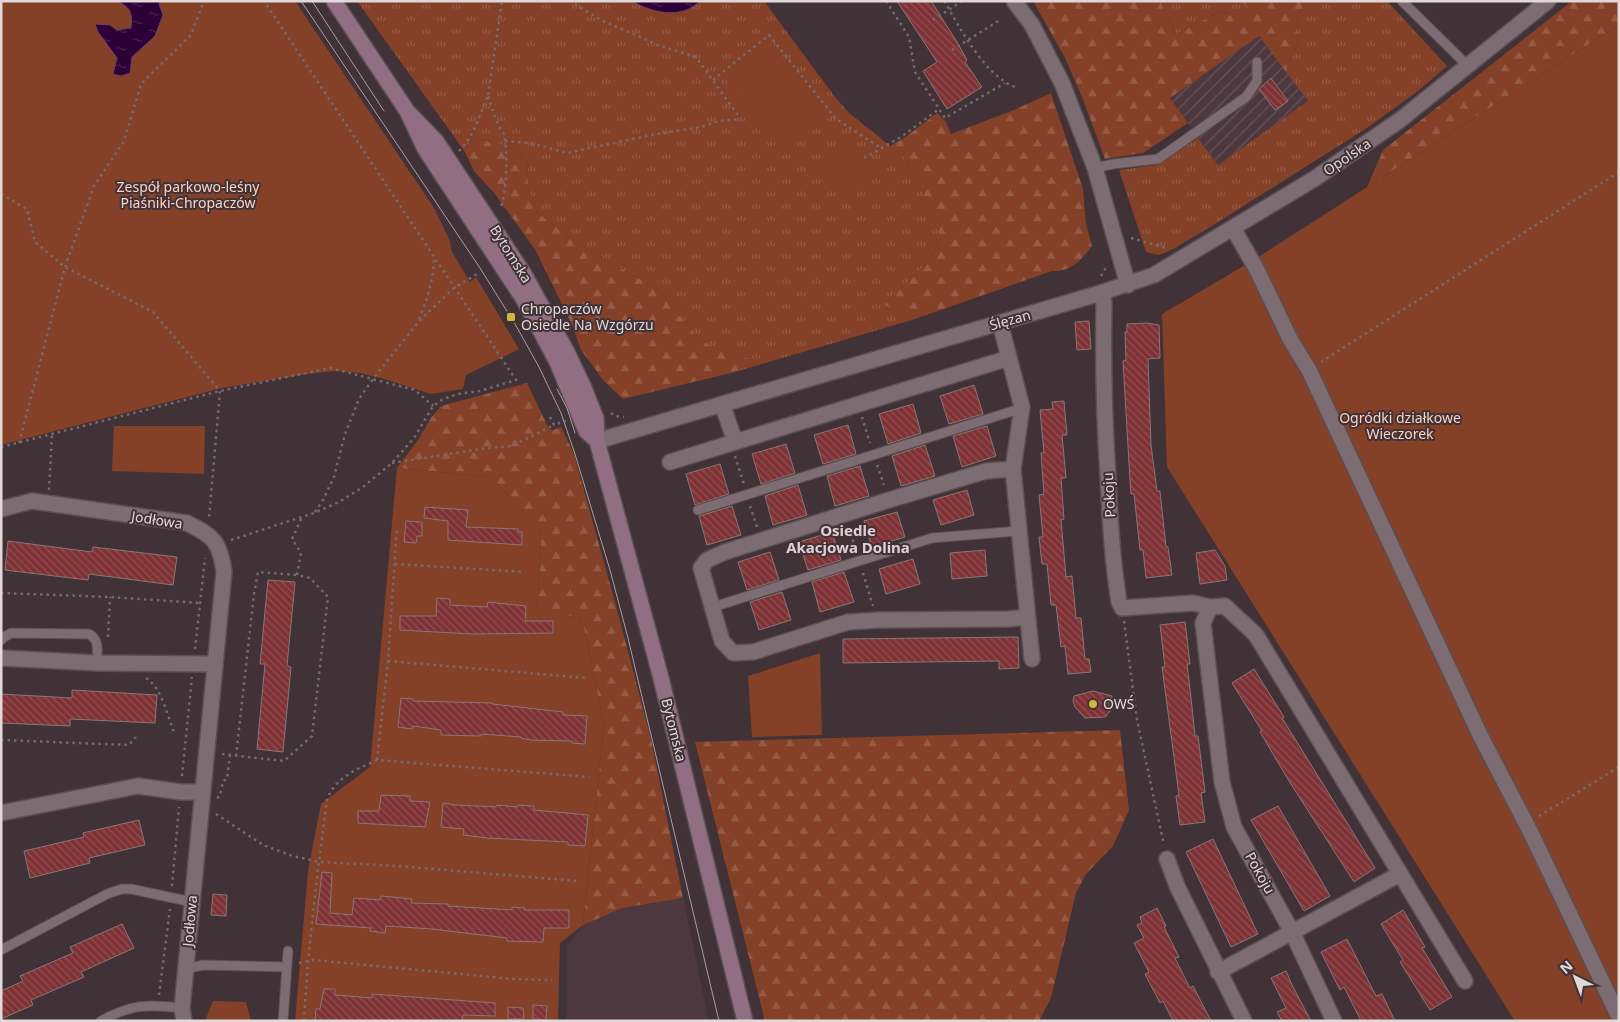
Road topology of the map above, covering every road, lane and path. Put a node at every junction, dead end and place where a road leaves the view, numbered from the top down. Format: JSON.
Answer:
{"nodes":[{"id":1,"x":204,"y":1,"type":"edge"},
{"id":2,"x":264,"y":1,"type":"edge"},
{"id":3,"x":334,"y":1,"type":"edge"},
{"id":4,"x":502,"y":1,"type":"edge"},
{"id":5,"x":886,"y":1,"type":"edge"},
{"id":6,"x":944,"y":1,"type":"edge"},
{"id":7,"x":962,"y":1,"type":"edge"},
{"id":8,"x":1014,"y":1,"type":"edge"},
{"id":9,"x":1402,"y":1,"type":"edge"},
{"id":10,"x":1548,"y":1,"type":"edge"},
{"id":11,"x":574,"y":4,"type":"dead end"},
{"id":12,"x":949,"y":10,"type":"junction"},
{"id":13,"x":933,"y":20,"type":"dead end"},
{"id":14,"x":1000,"y":20,"type":"dead end"},
{"id":15,"x":968,"y":40,"type":"junction"},
{"id":16,"x":952,"y":50,"type":"dead end"},
{"id":17,"x":1257,"y":62,"type":"dead end"},
{"id":18,"x":1467,"y":65,"type":"junction"},
{"id":19,"x":713,"y":80,"type":"junction"},
{"id":20,"x":1005,"y":83,"type":"junction"},
{"id":21,"x":1015,"y":87,"type":"dead end"},
{"id":22,"x":488,"y":95,"type":"junction"},
{"id":23,"x":939,"y":109,"type":"junction"},
{"id":24,"x":505,"y":141,"type":"junction"},
{"id":25,"x":881,"y":148,"type":"junction"},
{"id":26,"x":455,"y":156,"type":"dead end"},
{"id":27,"x":864,"y":158,"type":"dead end"},
{"id":28,"x":1094,"y":168,"type":"junction"},
{"id":29,"x":1619,"y":172,"type":"edge"},
{"id":30,"x":1,"y":194,"type":"edge"},
{"id":31,"x":499,"y":210,"type":"dead end"},
{"id":32,"x":1233,"y":228,"type":"junction"},
{"id":33,"x":1131,"y":238,"type":"dead end"},
{"id":34,"x":1173,"y":251,"type":"dead end"},
{"id":35,"x":434,"y":258,"type":"junction"},
{"id":36,"x":65,"y":267,"type":"junction"},
{"id":37,"x":476,"y":274,"type":"dead end"},
{"id":38,"x":1128,"y":285,"type":"junction"},
{"id":39,"x":454,"y":288,"type":"junction"},
{"id":40,"x":1102,"y":293,"type":"junction"},
{"id":41,"x":419,"y":321,"type":"junction"},
{"id":42,"x":1000,"y":323,"type":"junction"},
{"id":43,"x":1009,"y":358,"type":"junction"},
{"id":44,"x":1309,"y":370,"type":"junction"},
{"id":45,"x":373,"y":379,"type":"junction"},
{"id":46,"x":220,"y":391,"type":"junction"},
{"id":47,"x":722,"y":404,"type":"junction"},
{"id":48,"x":433,"y":406,"type":"junction"},
{"id":49,"x":1021,"y":411,"type":"junction"},
{"id":50,"x":550,"y":417,"type":"dead end"},
{"id":51,"x":571,"y":419,"type":"dead end"},
{"id":52,"x":554,"y":425,"type":"junction"},
{"id":53,"x":52,"y":434,"type":"junction"},
{"id":54,"x":597,"y":440,"type":"junction"},
{"id":55,"x":19,"y":442,"type":"junction"},
{"id":56,"x":735,"y":442,"type":"junction"},
{"id":57,"x":1,"y":447,"type":"edge"},
{"id":58,"x":670,"y":462,"type":"dead end"},
{"id":59,"x":392,"y":463,"type":"junction"},
{"id":60,"x":1013,"y":469,"type":"junction"},
{"id":61,"x":48,"y":504,"type":"junction"},
{"id":62,"x":1,"y":509,"type":"edge"},
{"id":63,"x":698,"y":510,"type":"dead end"},
{"id":64,"x":314,"y":513,"type":"junction"},
{"id":65,"x":302,"y":517,"type":"junction"},
{"id":66,"x":397,"y":527,"type":"dead end"},
{"id":67,"x":1019,"y":531,"type":"junction"},
{"id":68,"x":212,"y":539,"type":"junction"},
{"id":69,"x":395,"y":564,"type":"junction"},
{"id":70,"x":525,"y":572,"type":"dead end"},
{"id":71,"x":297,"y":575,"type":"junction"},
{"id":72,"x":1,"y":593,"type":"edge"},
{"id":73,"x":110,"y":597,"type":"junction"},
{"id":74,"x":200,"y":603,"type":"junction"},
{"id":75,"x":1210,"y":606,"type":"junction"},
{"id":76,"x":712,"y":607,"type":"junction"},
{"id":77,"x":1122,"y":608,"type":"junction"},
{"id":78,"x":1027,"y":617,"type":"junction"},
{"id":79,"x":1,"y":640,"type":"edge"},
{"id":80,"x":108,"y":643,"type":"dead end"},
{"id":81,"x":1,"y":658,"type":"edge"},
{"id":82,"x":1032,"y":659,"type":"dead end"},
{"id":83,"x":388,"y":661,"type":"junction"},
{"id":84,"x":97,"y":663,"type":"junction"},
{"id":85,"x":193,"y":664,"type":"junction"},
{"id":86,"x":215,"y":664,"type":"junction"},
{"id":87,"x":587,"y":678,"type":"dead end"},
{"id":88,"x":136,"y":737,"type":"dead end"},
{"id":89,"x":1,"y":740,"type":"edge"},
{"id":90,"x":220,"y":754,"type":"dead end"},
{"id":91,"x":236,"y":756,"type":"junction"},
{"id":92,"x":377,"y":760,"type":"junction"},
{"id":93,"x":1619,"y":767,"type":"edge"},
{"id":94,"x":589,"y":777,"type":"dead end"},
{"id":95,"x":181,"y":792,"type":"junction"},
{"id":96,"x":203,"y":792,"type":"junction"},
{"id":97,"x":1,"y":813,"type":"edge"},
{"id":98,"x":214,"y":813,"type":"dead end"},
{"id":99,"x":1526,"y":824,"type":"junction"},
{"id":100,"x":1167,"y":859,"type":"joint"},
{"id":101,"x":319,"y":862,"type":"junction"},
{"id":102,"x":1400,"y":874,"type":"junction"},
{"id":103,"x":577,"y":881,"type":"dead end"},
{"id":104,"x":171,"y":897,"type":"junction"},
{"id":105,"x":192,"y":902,"type":"junction"},
{"id":106,"x":1292,"y":932,"type":"junction"},
{"id":107,"x":1,"y":950,"type":"edge"},
{"id":108,"x":288,"y":951,"type":"dead end"},
{"id":109,"x":307,"y":960,"type":"junction"},
{"id":110,"x":287,"y":964,"type":"junction"},
{"id":111,"x":186,"y":970,"type":"junction"},
{"id":112,"x":1218,"y":972,"type":"junction"},
{"id":113,"x":552,"y":980,"type":"dead end"},
{"id":114,"x":1465,"y":981,"type":"dead end"},
{"id":115,"x":158,"y":1005,"type":"junction"},
{"id":116,"x":183,"y":1014,"type":"edge"},
{"id":117,"x":1619,"y":1017,"type":"edge"},
{"id":118,"x":101,"y":1021,"type":"edge"},
{"id":119,"x":282,"y":1021,"type":"edge"},
{"id":120,"x":304,"y":1021,"type":"edge"},
{"id":121,"x":745,"y":1021,"type":"edge"},
{"id":122,"x":1244,"y":1021,"type":"edge"},
{"id":123,"x":1334,"y":1021,"type":"edge"}],
"edges":[{"from":1,"to":36,"type":"path"},
{"from":2,"to":35,"type":"path"},
{"from":3,"to":54,"type":"main road","name":"Bytomska"},
{"from":4,"to":22,"type":"path"},
{"from":5,"to":23,"type":"path"},
{"from":6,"to":12,"type":"path"},
{"from":7,"to":12,"type":"path"},
{"from":8,"to":28,"type":"street"},
{"from":9,"to":18,"type":"lane"},
{"from":10,"to":18,"type":"street","name":"Opolska"},
{"from":11,"to":19,"type":"path"},
{"from":12,"to":13,"type":"path"},
{"from":12,"to":15,"type":"path"},
{"from":14,"to":15,"type":"path"},
{"from":15,"to":16,"type":"path"},
{"from":15,"to":20,"type":"path"},
{"from":17,"to":28,"type":"lane"},
{"from":18,"to":32,"type":"street","name":"Opolska"},
{"from":19,"to":24,"type":"path"},
{"from":19,"to":25,"type":"path"},
{"from":20,"to":21,"type":"path"},
{"from":20,"to":23,"type":"path"},
{"from":22,"to":24,"type":"path"},
{"from":22,"to":26,"type":"path"},
{"from":23,"to":25,"type":"path"},
{"from":24,"to":31,"type":"path"},
{"from":25,"to":27,"type":"path"},
{"from":28,"to":38,"type":"street"},
{"from":29,"to":44,"type":"path"},
{"from":30,"to":36,"type":"path"},
{"from":32,"to":38,"type":"street","name":"Opolska"},
{"from":32,"to":44,"type":"street"},
{"from":33,"to":34,"type":"path"},
{"from":35,"to":39,"type":"path"},
{"from":35,"to":41,"type":"path"},
{"from":36,"to":46,"type":"path"},
{"from":36,"to":55,"type":"path"},
{"from":37,"to":39,"type":"path"},
{"from":38,"to":40,"type":"street","name":"Ślęzan"},
{"from":39,"to":41,"type":"path"},
{"from":39,"to":48,"type":"path"},
{"from":40,"to":42,"type":"street","name":"Ślęzan"},
{"from":40,"to":77,"type":"street","name":"Pokoju"},
{"from":41,"to":45,"type":"path"},
{"from":42,"to":43,"type":"street"},
{"from":42,"to":47,"type":"street","name":"Ślęzan"},
{"from":43,"to":49,"type":"street"},
{"from":43,"to":56,"type":"street"},
{"from":44,"to":99,"type":"street"},
{"from":45,"to":46,"type":"path"},
{"from":45,"to":48,"type":"path"},
{"from":45,"to":64,"type":"path"},
{"from":46,"to":53,"type":"path"},
{"from":46,"to":68,"type":"path"},
{"from":47,"to":54,"type":"street","name":"Ślęzan"},
{"from":47,"to":56,"type":"street"},
{"from":48,"to":59,"type":"path"},
{"from":49,"to":60,"type":"street"},
{"from":49,"to":63,"type":"lane"},
{"from":50,"to":52,"type":"path"},
{"from":51,"to":52,"type":"path"},
{"from":52,"to":59,"type":"path"},
{"from":53,"to":55,"type":"path"},
{"from":53,"to":61,"type":"path"},
{"from":54,"to":121,"type":"main road","name":"Bytomska"},
{"from":55,"to":57,"type":"path"},
{"from":56,"to":58,"type":"street"},
{"from":59,"to":64,"type":"path"},
{"from":60,"to":67,"type":"street"},
{"from":60,"to":76,"type":"street"},
{"from":61,"to":62,"type":"street","name":"Jodłowa"},
{"from":61,"to":68,"type":"street","name":"Jodłowa"},
{"from":64,"to":65,"type":"path"},
{"from":65,"to":68,"type":"path"},
{"from":65,"to":71,"type":"path"},
{"from":66,"to":69,"type":"path"},
{"from":67,"to":76,"type":"lane"},
{"from":67,"to":78,"type":"street"},
{"from":68,"to":74,"type":"path"},
{"from":68,"to":86,"type":"street","name":"Jodłowa"},
{"from":69,"to":70,"type":"path"},
{"from":69,"to":83,"type":"path"},
{"from":71,"to":91,"type":"path"},
{"from":71,"to":91,"type":"path"},
{"from":72,"to":73,"type":"path"},
{"from":73,"to":74,"type":"path"},
{"from":73,"to":80,"type":"path"},
{"from":74,"to":85,"type":"path"},
{"from":75,"to":77,"type":"street"},
{"from":75,"to":102,"type":"street"},
{"from":75,"to":106,"type":"street","name":"Pokoju"},
{"from":76,"to":78,"type":"street"},
{"from":77,"to":100,"type":"path"},
{"from":78,"to":82,"type":"street"},
{"from":79,"to":84,"type":"lane"},
{"from":81,"to":84,"type":"street"},
{"from":83,"to":87,"type":"path"},
{"from":83,"to":92,"type":"path"},
{"from":84,"to":85,"type":"street"},
{"from":85,"to":86,"type":"street"},
{"from":85,"to":95,"type":"path"},
{"from":86,"to":96,"type":"street","name":"Jodłowa"},
{"from":88,"to":89,"type":"path"},
{"from":90,"to":91,"type":"path"},
{"from":92,"to":94,"type":"path"},
{"from":92,"to":101,"type":"path"},
{"from":93,"to":99,"type":"path"},
{"from":95,"to":96,"type":"street"},
{"from":95,"to":97,"type":"street"},
{"from":95,"to":104,"type":"path"},
{"from":96,"to":105,"type":"street","name":"Jodłowa"},
{"from":98,"to":101,"type":"path"},
{"from":99,"to":117,"type":"street"},
{"from":100,"to":112,"type":"street"},
{"from":101,"to":103,"type":"path"},
{"from":101,"to":109,"type":"path"},
{"from":102,"to":106,"type":"street"},
{"from":102,"to":114,"type":"street"},
{"from":104,"to":105,"type":"lane"},
{"from":104,"to":107,"type":"lane"},
{"from":104,"to":115,"type":"path"},
{"from":105,"to":111,"type":"street","name":"Jodłowa"},
{"from":106,"to":112,"type":"street"},
{"from":106,"to":123,"type":"street","name":"Pokoju"},
{"from":108,"to":110,"type":"lane"},
{"from":109,"to":110,"type":"path"},
{"from":109,"to":113,"type":"path"},
{"from":109,"to":120,"type":"path"},
{"from":110,"to":111,"type":"lane"},
{"from":110,"to":119,"type":"lane"},
{"from":111,"to":116,"type":"street","name":"Jodłowa"},
{"from":112,"to":122,"type":"street"},
{"from":115,"to":116,"type":"lane"},
{"from":115,"to":118,"type":"lane"}]}
